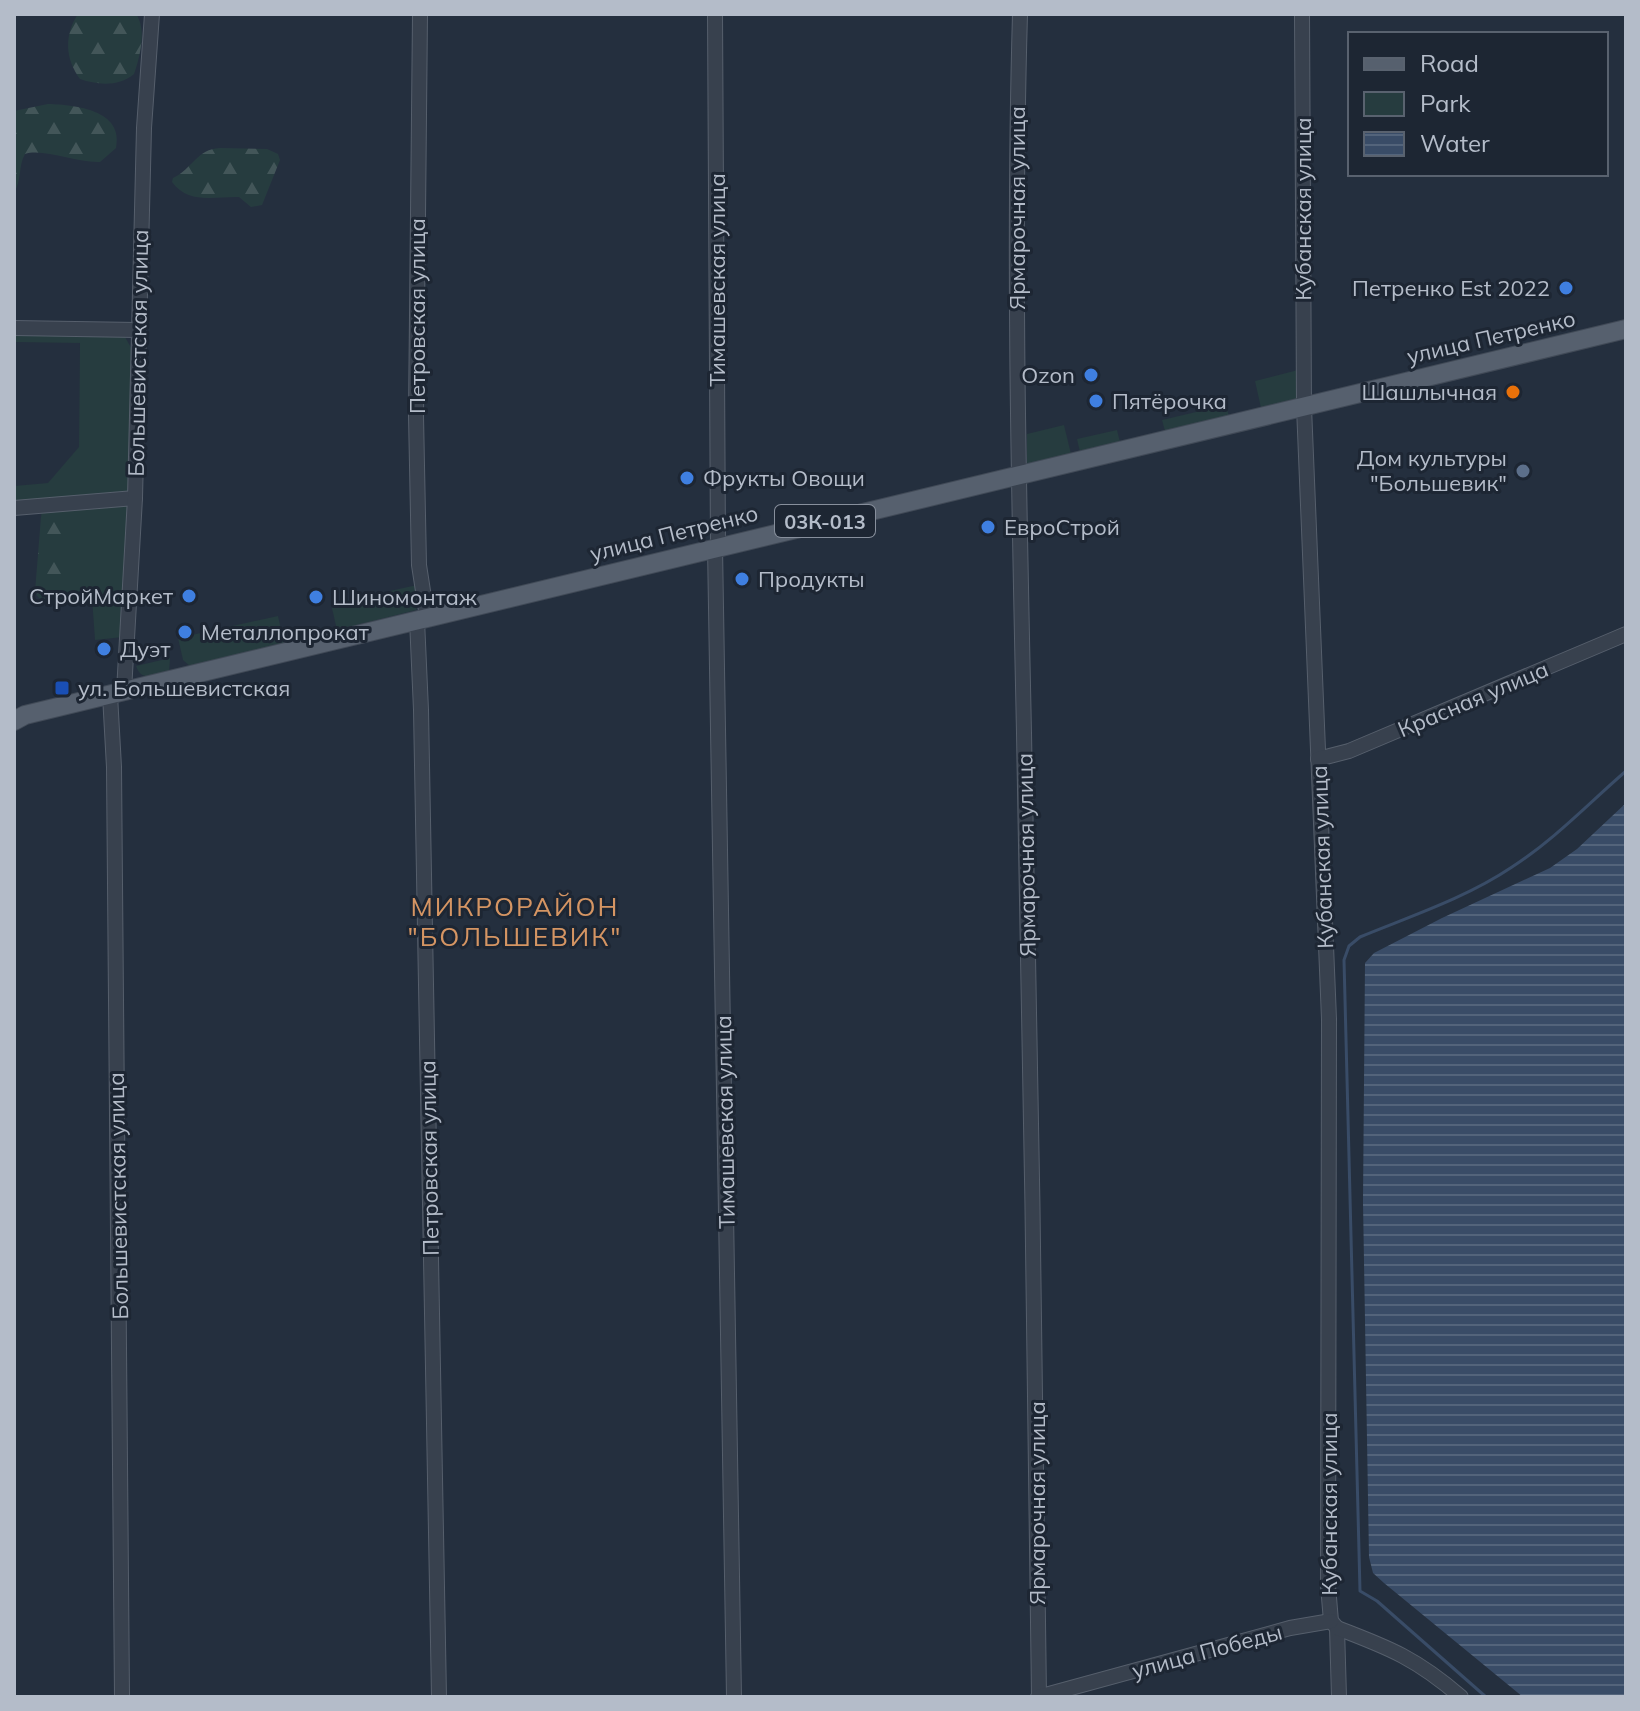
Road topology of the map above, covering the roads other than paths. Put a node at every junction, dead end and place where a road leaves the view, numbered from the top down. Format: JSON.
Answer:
{"nodes":[{"id":1,"x":152,"y":14,"type":"edge"},
{"id":2,"x":420,"y":14,"type":"edge"},
{"id":3,"x":715,"y":14,"type":"edge"},
{"id":4,"x":1020,"y":14,"type":"edge"},
{"id":5,"x":1302,"y":14,"type":"edge"},
{"id":6,"x":14,"y":328,"type":"edge"},
{"id":7,"x":1626,"y":329,"type":"edge"},
{"id":8,"x":137,"y":330,"type":"junction"},
{"id":9,"x":1304,"y":407,"type":"junction"},
{"id":10,"x":1018,"y":476,"type":"junction"},
{"id":11,"x":135,"y":498,"type":"junction"},
{"id":12,"x":14,"y":508,"type":"edge"},
{"id":13,"x":717,"y":547,"type":"junction"},
{"id":14,"x":422,"y":619,"type":"junction"},
{"id":15,"x":1626,"y":634,"type":"edge"},
{"id":16,"x":117,"y":693,"type":"junction"},
{"id":17,"x":18,"y":718,"type":"edge"},
{"id":18,"x":1318,"y":759,"type":"junction"},
{"id":19,"x":1334,"y":1625,"type":"junction"},
{"id":20,"x":122,"y":1697,"type":"edge"},
{"id":21,"x":439,"y":1697,"type":"edge"},
{"id":22,"x":734,"y":1697,"type":"edge"},
{"id":23,"x":1038,"y":1697,"type":"edge"},
{"id":24,"x":1339,"y":1697,"type":"edge"},
{"id":25,"x":1461,"y":1697,"type":"edge"}],
"edges":[{"from":1,"to":8,"type":"street","name":"Большевистская улица"},
{"from":2,"to":14,"type":"street","name":"Петровская улица"},
{"from":3,"to":13,"type":"street","name":"Тимашевская улица"},
{"from":4,"to":10,"type":"street","name":"Ярмарочная улица"},
{"from":5,"to":9,"type":"street","name":"Кубанская улица"},
{"from":6,"to":8,"type":"street"},
{"from":7,"to":9,"type":"main road","name":"улица Петренко","number":"03К-013"},
{"from":8,"to":11,"type":"street","name":"Большевистская улица"},
{"from":9,"to":10,"type":"main road","name":"улица Петренко","number":"03К-013"},
{"from":9,"to":18,"type":"street","name":"Кубанская улица"},
{"from":10,"to":13,"type":"main road","name":"улица Петренко","number":"03К-013"},
{"from":10,"to":23,"type":"street","name":"Ярмарочная улица"},
{"from":11,"to":12,"type":"street"},
{"from":11,"to":16,"type":"street","name":"Большевистская улица"},
{"from":13,"to":14,"type":"main road","name":"улица Петренко","number":"03К-013"},
{"from":13,"to":22,"type":"street","name":"Тимашевская улица"},
{"from":14,"to":16,"type":"main road","name":"улица Петренко","number":"03К-013"},
{"from":14,"to":21,"type":"street","name":"Петровская улица"},
{"from":15,"to":18,"type":"street","name":"Красная улица"},
{"from":16,"to":17,"type":"main road","name":"улица Петренко","number":"03К-013"},
{"from":16,"to":20,"type":"street","name":"Большевистская улица"},
{"from":18,"to":19,"type":"street","name":"Кубанская улица"},
{"from":19,"to":23,"type":"street","name":"улица Победы"},
{"from":19,"to":24,"type":"street","name":"Кубанская улица"},
{"from":19,"to":25,"type":"street"}]}
